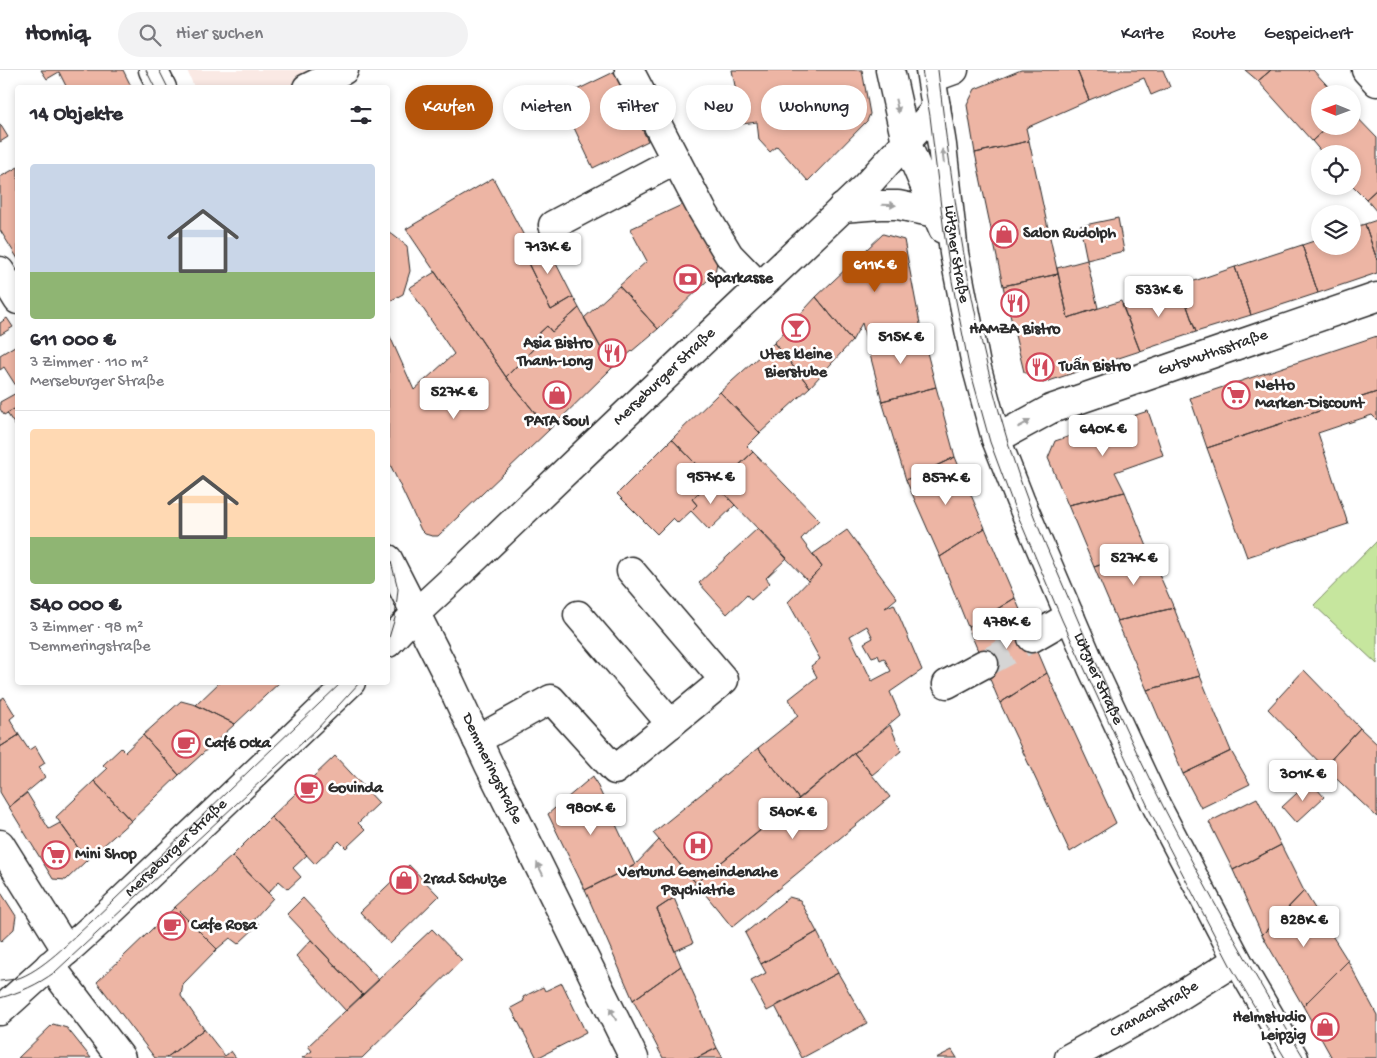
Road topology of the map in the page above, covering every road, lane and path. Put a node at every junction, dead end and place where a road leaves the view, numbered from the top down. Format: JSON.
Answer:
{"nodes":[{"id":1,"x":154,"y":70,"type":"edge"},
{"id":2,"x":344,"y":70,"type":"edge"},
{"id":3,"x":629,"y":70,"type":"edge"},
{"id":4,"x":890,"y":70,"type":"edge"},
{"id":5,"x":1366,"y":70,"type":"edge"},
{"id":6,"x":939,"y":73,"type":"edge"},
{"id":7,"x":1377,"y":82,"type":"edge"},
{"id":8,"x":161,"y":85,"type":"edge"},
{"id":9,"x":314,"y":85,"type":"edge"},
{"id":10,"x":936,"y":107,"type":"junction"},
{"id":11,"x":906,"y":142,"type":"junction"},
{"id":12,"x":676,"y":160,"type":"junction"},
{"id":13,"x":842,"y":208,"type":"junction"},
{"id":14,"x":935,"y":213,"type":"junction"},
{"id":15,"x":553,"y":225,"type":"dead end"},
{"id":16,"x":954,"y":253,"type":"junction"},
{"id":17,"x":0,"y":271,"type":"edge"},
{"id":18,"x":760,"y":287,"type":"junction"},
{"id":19,"x":15,"y":295,"type":"edge"},
{"id":20,"x":1377,"y":297,"type":"edge"},
{"id":21,"x":996,"y":439,"type":"junction"},
{"id":22,"x":390,"y":563,"type":"edge"},
{"id":23,"x":631,"y":571,"type":"dead end"},
{"id":24,"x":415,"y":614,"type":"junction"},
{"id":25,"x":578,"y":615,"type":"dead end"},
{"id":26,"x":1070,"y":616,"type":"junction"},
{"id":27,"x":1032,"y":638,"type":"tunnel mouth"},
{"id":28,"x":390,"y":641,"type":"edge"},
{"id":29,"x":984,"y":664,"type":"tunnel mouth"},
{"id":30,"x":946,"y":684,"type":"dead end"},
{"id":31,"x":344,"y":685,"type":"edge"},
{"id":32,"x":671,"y":724,"type":"junction"},
{"id":33,"x":477,"y":740,"type":"junction"},
{"id":34,"x":0,"y":844,"type":"edge"},
{"id":35,"x":59,"y":958,"type":"junction"},
{"id":36,"x":1237,"y":960,"type":"junction"},
{"id":37,"x":10,"y":992,"type":"edge"},
{"id":38,"x":0,"y":1011,"type":"edge"},
{"id":39,"x":121,"y":1058,"type":"edge"},
{"id":40,"x":634,"y":1058,"type":"edge"},
{"id":41,"x":1069,"y":1058,"type":"edge"},
{"id":42,"x":1294,"y":1058,"type":"edge"}],
"edges":[{"from":1,"to":8,"type":"main road"},
{"from":2,"to":9,"type":"main road"},
{"from":3,"to":12,"type":"main road"},
{"from":4,"to":11,"type":"main road","name":"Lützner Straße","one_way":true},
{"from":5,"to":7,"type":"main road"},
{"from":6,"to":10,"type":"main road","name":"Lützner Straße"},
{"from":10,"to":11,"type":"main road","name":"Merseburger Straße"},
{"from":16,"to":10,"type":"main road","name":"Lützner Straße","one_way":true},
{"from":11,"to":13,"type":"main road","name":"Merseburger Straße"},
{"from":11,"to":14,"type":"main road","name":"Lützner Straße"},
{"from":12,"to":15,"type":"main road"},
{"from":12,"to":18,"type":"main road"},
{"from":13,"to":14,"type":"main road","one_way":true},
{"from":13,"to":18,"type":"main road","name":"Merseburger Straße"},
{"from":14,"to":16,"type":"main road"},
{"from":16,"to":21,"type":"main road","name":"Lützner Straße"},
{"from":17,"to":19,"type":"main road"},
{"from":18,"to":24,"type":"main road","name":"Merseburger Straße"},
{"from":21,"to":20,"type":"main road","name":"GutsMuthsstraße","one_way":true},
{"from":21,"to":26,"type":"main road","name":"Lützner Straße"},
{"from":22,"to":24,"type":"main road","name":"Demmeringstraße"},
{"from":23,"to":32,"type":"main road"},
{"from":24,"to":28,"type":"main road","name":"Merseburger Straße"},
{"from":24,"to":33,"type":"main road","name":"Demmeringstraße"},
{"from":25,"to":32,"type":"main road"},
{"from":26,"to":27,"type":"main road"},
{"from":26,"to":36,"type":"main road","name":"Lützner Straße"},
{"from":29,"to":30,"type":"main road"},
{"from":31,"to":35,"type":"main road","name":"Merseburger Straße"},
{"from":32,"to":33,"type":"main road"},
{"from":40,"to":33,"type":"main road","name":"Demmeringstraße","one_way":true},
{"from":34,"to":35,"type":"main road"},
{"from":35,"to":37,"type":"main road","name":"Merseburger Straße"},
{"from":35,"to":39,"type":"main road"},
{"from":36,"to":41,"type":"main road","name":"Cranachstraße"},
{"from":36,"to":42,"type":"main road","name":"Lützner Straße"},
{"from":37,"to":38,"type":"main road","name":"Merseburger Straße"}]}
